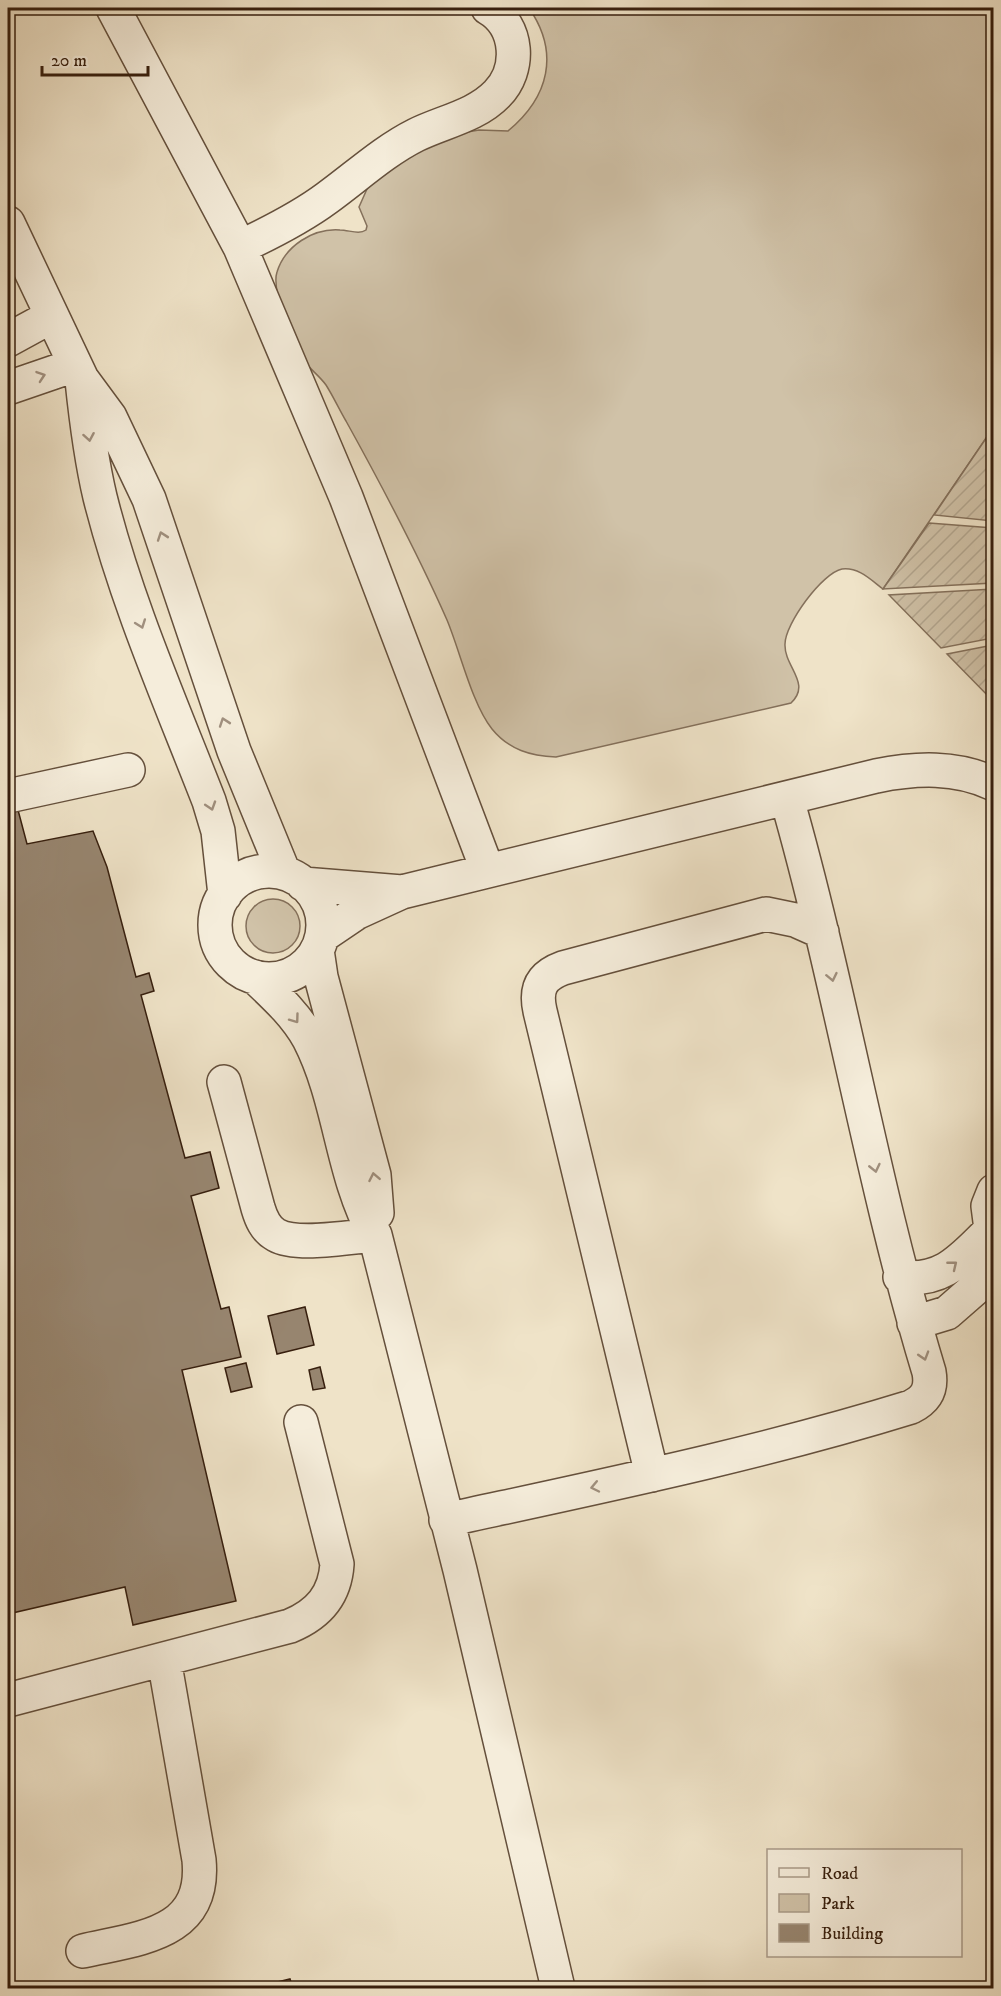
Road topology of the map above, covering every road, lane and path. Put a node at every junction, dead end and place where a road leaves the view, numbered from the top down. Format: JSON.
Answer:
{"nodes":[{"id":1,"x":113,"y":8,"type":"edge"},
{"id":2,"x":488,"y":8,"type":"edge"},
{"id":3,"x":12,"y":243,"type":"edge"},
{"id":4,"x":240,"y":247,"type":"junction"},
{"id":5,"x":52,"y":316,"type":"junction"},
{"id":6,"x":8,"y":340,"type":"edge"},
{"id":7,"x":78,"y":372,"type":"junction"},
{"id":8,"x":8,"y":388,"type":"edge"},
{"id":9,"x":129,"y":770,"type":"dead end"},
{"id":10,"x":993,"y":784,"type":"edge"},
{"id":11,"x":8,"y":796,"type":"edge"},
{"id":12,"x":787,"y":799,"type":"junction"},
{"id":13,"x":487,"y":869,"type":"junction"},
{"id":14,"x":809,"y":875,"type":"junction"},
{"id":15,"x":294,"y":879,"type":"junction"},
{"id":16,"x":402,"y":892,"type":"junction"},
{"id":17,"x":225,"y":895,"type":"junction"},
{"id":18,"x":766,"y":914,"type":"junction"},
{"id":19,"x":822,"y":932,"type":"junction"},
{"id":20,"x":320,"y":943,"type":"junction"},
{"id":21,"x":255,"y":977,"type":"junction"},
{"id":22,"x":224,"y":1082,"type":"dead end"},
{"id":23,"x":993,"y":1191,"type":"edge"},
{"id":24,"x":992,"y":1228,"type":"edge"},
{"id":25,"x":375,"y":1235,"type":"junction"},
{"id":26,"x":993,"y":1272,"type":"edge"},
{"id":27,"x":900,"y":1277,"type":"junction"},
{"id":28,"x":914,"y":1323,"type":"junction"},
{"id":29,"x":301,"y":1422,"type":"dead end"},
{"id":30,"x":652,"y":1474,"type":"junction"},
{"id":31,"x":446,"y":1520,"type":"junction"},
{"id":32,"x":164,"y":1659,"type":"junction"},
{"id":33,"x":8,"y":1700,"type":"edge"},
{"id":34,"x":83,"y":1951,"type":"dead end"},
{"id":35,"x":558,"y":1989,"type":"edge"}],
"edges":[{"from":1,"to":4,"type":"street"},
{"from":2,"to":4,"type":"street"},
{"from":3,"to":5,"type":"street"},
{"from":4,"to":13,"type":"street"},
{"from":5,"to":6,"type":"street"},
{"from":5,"to":7,"type":"street"},
{"from":8,"to":7,"type":"street","one_way":true},
{"from":15,"to":7,"type":"street","one_way":true},
{"from":7,"to":17,"type":"street","one_way":true},
{"from":9,"to":11,"type":"street"},
{"from":10,"to":12,"type":"street"},
{"from":12,"to":13,"type":"street"},
{"from":12,"to":14,"type":"street"},
{"from":13,"to":16,"type":"street"},
{"from":14,"to":18,"type":"street"},
{"from":14,"to":19,"type":"street"},
{"from":15,"to":16,"type":"street"},
{"from":15,"to":17,"type":"street"},
{"from":15,"to":20,"type":"street"},
{"from":16,"to":20,"type":"street"},
{"from":17,"to":21,"type":"street"},
{"from":18,"to":19,"type":"street"},
{"from":18,"to":30,"type":"street"},
{"from":19,"to":27,"type":"street","one_way":true},
{"from":20,"to":21,"type":"street"},
{"from":25,"to":20,"type":"street","one_way":true},
{"from":21,"to":25,"type":"street","one_way":true},
{"from":22,"to":25,"type":"street"},
{"from":23,"to":24,"type":"street"},
{"from":27,"to":24,"type":"street","one_way":true},
{"from":25,"to":31,"type":"street"},
{"from":26,"to":28,"type":"street"},
{"from":27,"to":28,"type":"street"},
{"from":28,"to":30,"type":"street","one_way":true},
{"from":29,"to":32,"type":"street"},
{"from":30,"to":31,"type":"street","one_way":true},
{"from":31,"to":35,"type":"street"},
{"from":32,"to":33,"type":"street"},
{"from":32,"to":34,"type":"street"}]}
